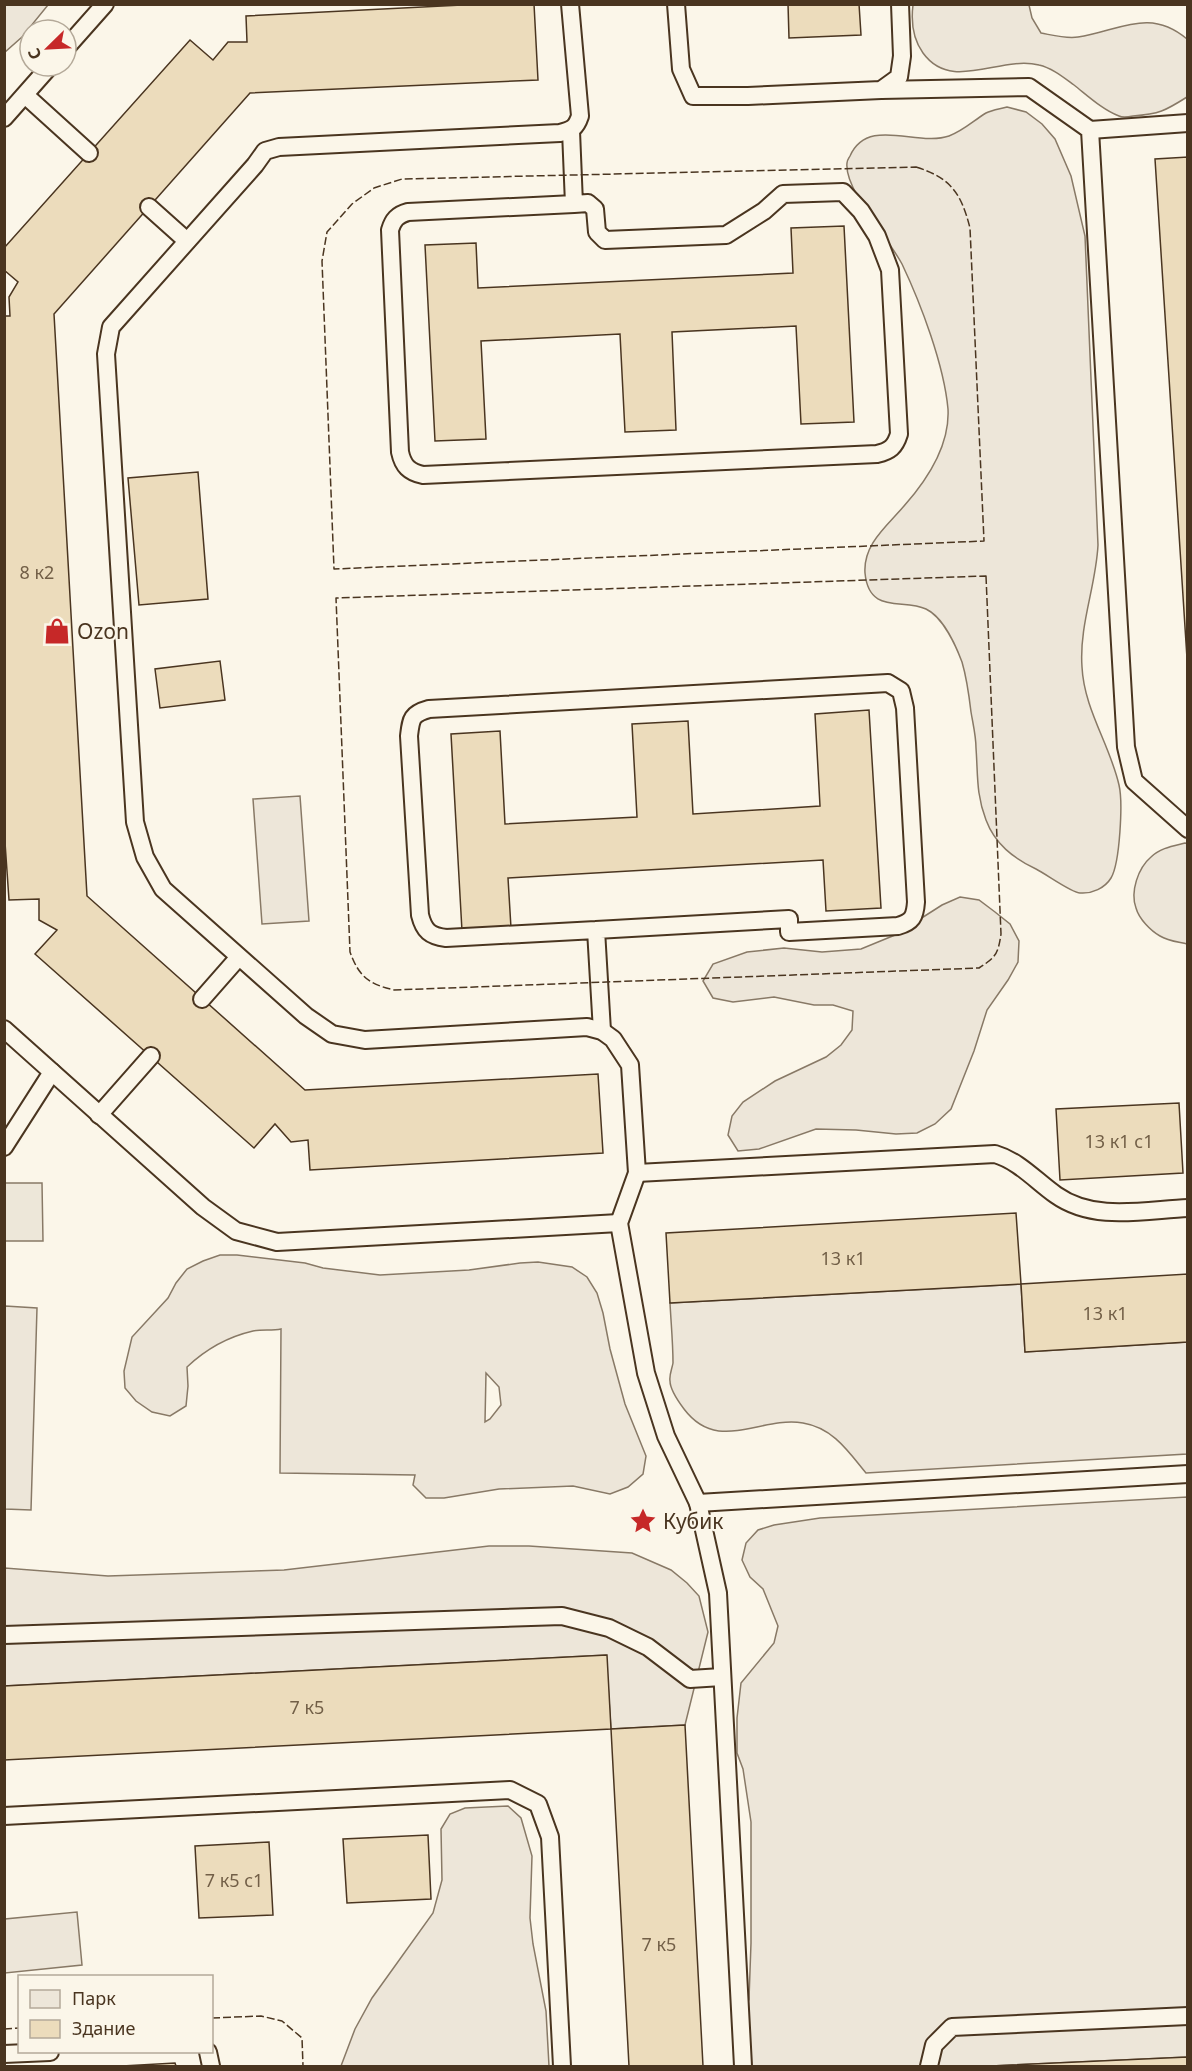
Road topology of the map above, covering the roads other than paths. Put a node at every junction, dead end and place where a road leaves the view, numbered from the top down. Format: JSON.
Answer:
{"nodes":[{"id":1,"x":105,"y":4,"type":"edge"},
{"id":2,"x":570,"y":4,"type":"edge"},
{"id":3,"x":676,"y":4,"type":"edge"},
{"id":4,"x":900,"y":4,"type":"edge"},
{"id":5,"x":78,"y":34,"type":"edge"},
{"id":6,"x":40,"y":78,"type":"edge"},
{"id":7,"x":881,"y":90,"type":"junction"},
{"id":8,"x":25,"y":95,"type":"junction"},
{"id":9,"x":4,"y":118,"type":"edge"},
{"id":10,"x":1188,"y":123,"type":"edge"},
{"id":11,"x":1090,"y":130,"type":"junction"},
{"id":12,"x":571,"y":131,"type":"junction"},
{"id":13,"x":89,"y":153,"type":"dead end"},
{"id":14,"x":574,"y":204,"type":"junction"},
{"id":15,"x":149,"y":207,"type":"dead end"},
{"id":16,"x":188,"y":241,"type":"junction"},
{"id":17,"x":1188,"y":829,"type":"edge"},
{"id":18,"x":596,"y":930,"type":"junction"},
{"id":19,"x":238,"y":958,"type":"junction"},
{"id":20,"x":202,"y":999,"type":"dead end"},
{"id":21,"x":4,"y":1029,"type":"edge"},
{"id":22,"x":602,"y":1031,"type":"junction"},
{"id":23,"x":151,"y":1056,"type":"dead end"},
{"id":24,"x":52,"y":1072,"type":"junction"},
{"id":25,"x":99,"y":1115,"type":"junction"},
{"id":26,"x":4,"y":1147,"type":"edge"},
{"id":27,"x":637,"y":1173,"type":"junction"},
{"id":28,"x":1188,"y":1208,"type":"edge"},
{"id":29,"x":619,"y":1223,"type":"junction"},
{"id":30,"x":1188,"y":1474,"type":"edge"},
{"id":31,"x":698,"y":1503,"type":"junction"},
{"id":32,"x":4,"y":1635,"type":"edge"},
{"id":33,"x":722,"y":1677,"type":"junction"},
{"id":34,"x":4,"y":1816,"type":"edge"},
{"id":35,"x":1188,"y":2016,"type":"edge"},
{"id":36,"x":27,"y":2053,"type":"edge"},
{"id":37,"x":4,"y":2054,"type":"edge"},
{"id":38,"x":562,"y":2067,"type":"edge"},
{"id":39,"x":743,"y":2067,"type":"edge"},
{"id":40,"x":929,"y":2067,"type":"edge"}],
"edges":[{"from":1,"to":5,"type":"lane"},
{"from":2,"to":12,"type":"lane"},
{"from":3,"to":7,"type":"lane"},
{"from":4,"to":7,"type":"lane"},
{"from":6,"to":8,"type":"lane"},
{"from":7,"to":11,"type":"lane"},
{"from":8,"to":9,"type":"lane"},
{"from":8,"to":13,"type":"lane"},
{"from":10,"to":11,"type":"lane"},
{"from":11,"to":17,"type":"lane"},
{"from":12,"to":14,"type":"lane"},
{"from":12,"to":16,"type":"lane"},
{"from":14,"to":14,"type":"lane"},
{"from":15,"to":16,"type":"lane"},
{"from":16,"to":19,"type":"lane"},
{"from":18,"to":18,"type":"lane"},
{"from":18,"to":22,"type":"lane"},
{"from":19,"to":20,"type":"lane"},
{"from":19,"to":22,"type":"lane"},
{"from":21,"to":24,"type":"lane"},
{"from":22,"to":27,"type":"lane"},
{"from":23,"to":25,"type":"lane"},
{"from":24,"to":25,"type":"lane"},
{"from":24,"to":26,"type":"lane"},
{"from":25,"to":29,"type":"lane"},
{"from":27,"to":28,"type":"lane"},
{"from":27,"to":29,"type":"lane"},
{"from":29,"to":31,"type":"lane"},
{"from":30,"to":31,"type":"lane"},
{"from":31,"to":33,"type":"lane"},
{"from":32,"to":33,"type":"lane"},
{"from":33,"to":39,"type":"lane"},
{"from":34,"to":38,"type":"lane"},
{"from":35,"to":40,"type":"lane"},
{"from":36,"to":37,"type":"lane"}]}
